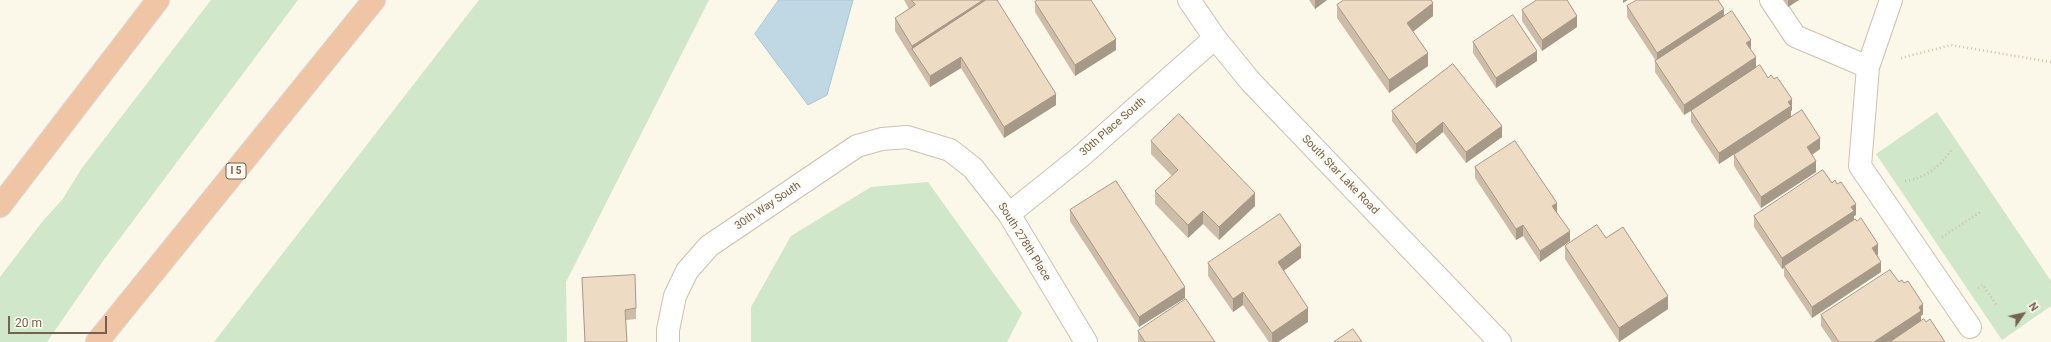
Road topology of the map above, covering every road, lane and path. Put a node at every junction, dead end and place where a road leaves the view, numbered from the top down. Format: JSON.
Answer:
{"nodes":[{"id":1,"x":158,"y":0,"type":"edge"},
{"id":2,"x":374,"y":0,"type":"edge"},
{"id":3,"x":1189,"y":0,"type":"edge"},
{"id":4,"x":1771,"y":0,"type":"edge"},
{"id":5,"x":1891,"y":0,"type":"edge"},
{"id":6,"x":1215,"y":38,"type":"junction"},
{"id":7,"x":2051,"y":62,"type":"edge"},
{"id":8,"x":1868,"y":67,"type":"junction"},
{"id":9,"x":928,"y":142,"type":"joint"},
{"id":10,"x":1952,"y":149,"type":"dead end"},
{"id":11,"x":1869,"y":180,"type":"junction"},
{"id":12,"x":0,"y":206,"type":"edge"},
{"id":13,"x":1982,"y":211,"type":"dead end"},
{"id":14,"x":1009,"y":214,"type":"junction"},
{"id":15,"x":1940,"y":239,"type":"dead end"},
{"id":16,"x":1970,"y":327,"type":"dead end"},
{"id":17,"x":97,"y":342,"type":"edge"},
{"id":18,"x":668,"y":342,"type":"edge"},
{"id":19,"x":1086,"y":342,"type":"edge"},
{"id":20,"x":1500,"y":342,"type":"edge"}],
"edges":[{"from":1,"to":12,"type":"highway"},
{"from":2,"to":17,"type":"highway","number":"I 5"},
{"from":3,"to":6,"type":"street","name":"South Star Lake Road"},
{"from":4,"to":8,"type":"street"},
{"from":5,"to":8,"type":"street"},
{"from":6,"to":14,"type":"street","name":"30th Place South"},
{"from":6,"to":20,"type":"street","name":"South Star Lake Road"},
{"from":7,"to":8,"type":"path"},
{"from":8,"to":11,"type":"street"},
{"from":9,"to":14,"type":"street","name":"South 278th Place"},
{"from":9,"to":18,"type":"street","name":"30th Way South"},
{"from":10,"to":11,"type":"path"},
{"from":11,"to":16,"type":"street"},
{"from":13,"to":15,"type":"path"},
{"from":14,"to":19,"type":"street","name":"South 278th Place"}]}
